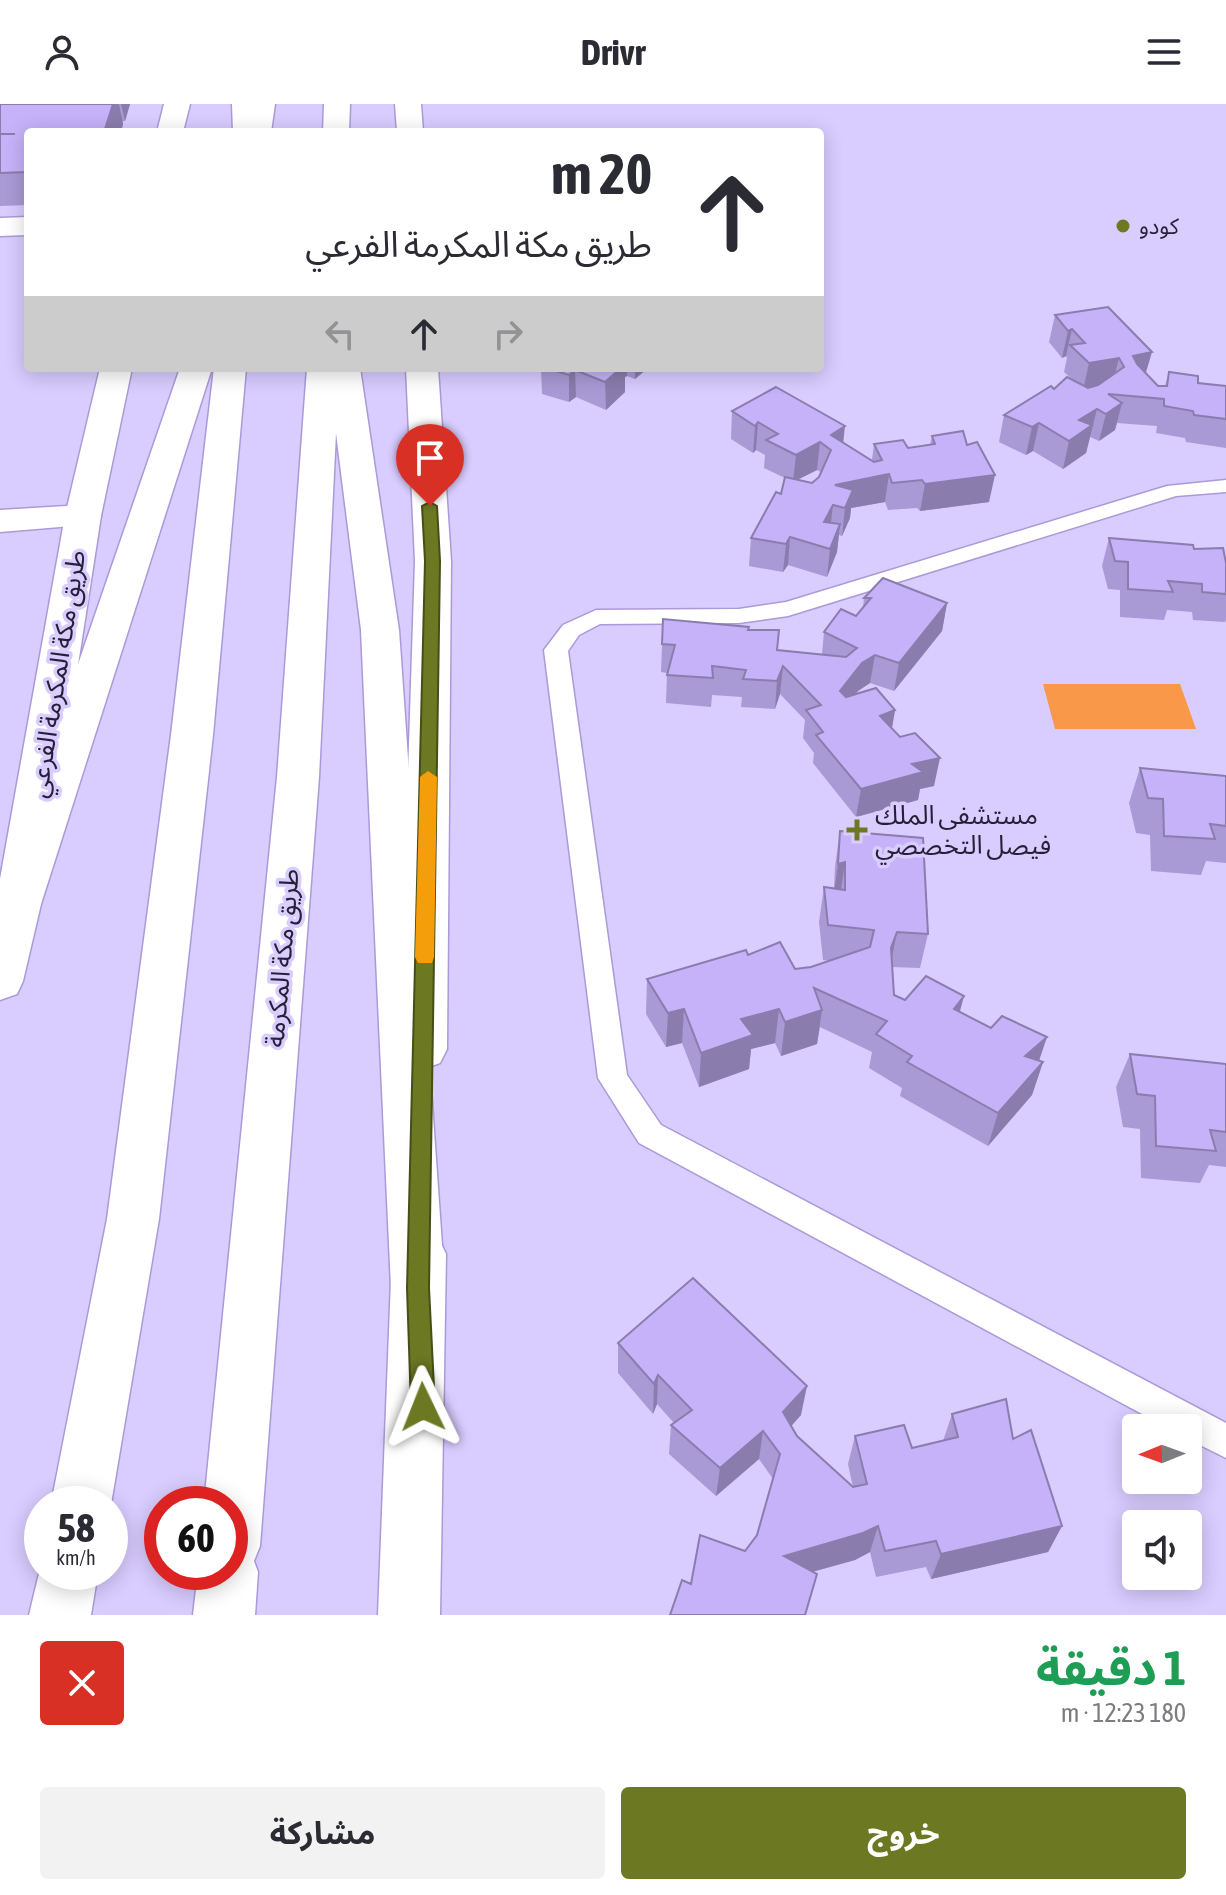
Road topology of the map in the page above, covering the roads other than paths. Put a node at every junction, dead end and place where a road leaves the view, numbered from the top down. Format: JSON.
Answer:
{"nodes":[{"id":1,"x":177,"y":104,"type":"edge"},
{"id":2,"x":245,"y":104,"type":"edge"},
{"id":3,"x":262,"y":104,"type":"edge"},
{"id":4,"x":408,"y":104,"type":"edge"},
{"id":5,"x":171,"y":128,"type":"edge"},
{"id":6,"x":246,"y":128,"type":"edge"},
{"id":7,"x":259,"y":128,"type":"edge"},
{"id":8,"x":410,"y":128,"type":"edge"},
{"id":9,"x":24,"y":226,"type":"edge"},
{"id":10,"x":0,"y":227,"type":"edge"},
{"id":11,"x":115,"y":372,"type":"edge"},
{"id":12,"x":195,"y":372,"type":"edge"},
{"id":13,"x":230,"y":372,"type":"edge"},
{"id":14,"x":323,"y":372,"type":"edge"},
{"id":15,"x":345,"y":372,"type":"edge"},
{"id":16,"x":422,"y":372,"type":"edge"},
{"id":17,"x":1226,"y":486,"type":"edge"},
{"id":18,"x":83,"y":516,"type":"junction"},
{"id":19,"x":0,"y":521,"type":"edge"},
{"id":20,"x":18,"y":904,"type":"junction"},
{"id":21,"x":0,"y":981,"type":"edge"},
{"id":22,"x":418,"y":1288,"type":"junction"},
{"id":23,"x":1226,"y":1441,"type":"edge"},
{"id":24,"x":84,"y":1486,"type":"edge"},
{"id":25,"x":235,"y":1486,"type":"edge"},
{"id":26,"x":65,"y":1590,"type":"edge"},
{"id":27,"x":226,"y":1590,"type":"edge"},
{"id":28,"x":60,"y":1615,"type":"edge"},
{"id":29,"x":224,"y":1615,"type":"edge"},
{"id":30,"x":388,"y":1615,"type":"edge"},
{"id":31,"x":409,"y":1615,"type":"edge"},
{"id":32,"x":432,"y":1615,"type":"edge"}],
"edges":[{"from":1,"to":5,"type":"main road"},
{"from":2,"to":6,"type":"main road"},
{"from":3,"to":7,"type":"main road"},
{"from":4,"to":8,"type":"main road"},
{"from":9,"to":10,"type":"main road"},
{"from":11,"to":18,"type":"main road","name":"طريق مكة المكرمة الفرعي"},
{"from":12,"to":20,"type":"main road"},
{"from":13,"to":24,"type":"main road"},
{"from":14,"to":25,"type":"main road","name":"طريق مكة المكرمة"},
{"from":15,"to":22,"type":"main road"},
{"from":16,"to":22,"type":"main road"},
{"from":17,"to":23,"type":"lane"},
{"from":18,"to":19,"type":"main road"},
{"from":18,"to":20,"type":"main road","name":"طريق مكة المكرمة الفرعي"},
{"from":20,"to":21,"type":"main road","name":"طريق مكة المكرمة الفرعي"},
{"from":22,"to":30,"type":"main road"},
{"from":22,"to":31,"type":"main road"},
{"from":22,"to":32,"type":"main road"},
{"from":26,"to":28,"type":"main road"},
{"from":27,"to":29,"type":"main road"}]}
